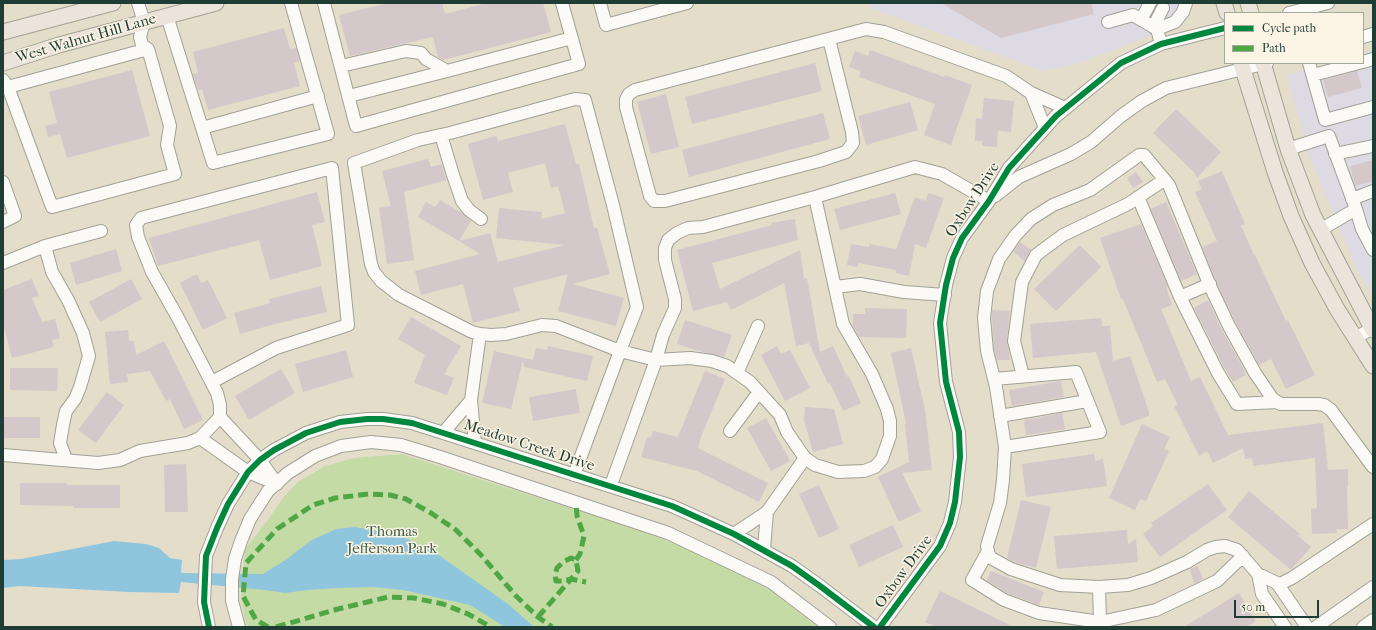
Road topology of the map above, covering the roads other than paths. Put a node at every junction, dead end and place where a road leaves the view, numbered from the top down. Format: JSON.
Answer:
{"nodes":[{"id":1,"x":113,"y":3,"type":"edge"},
{"id":2,"x":138,"y":3,"type":"edge"},
{"id":3,"x":216,"y":3,"type":"edge"},
{"id":4,"x":291,"y":3,"type":"edge"},
{"id":5,"x":324,"y":3,"type":"edge"},
{"id":6,"x":562,"y":3,"type":"edge"},
{"id":7,"x":600,"y":3,"type":"edge"},
{"id":8,"x":686,"y":3,"type":"edge"},
{"id":9,"x":1150,"y":3,"type":"edge"},
{"id":10,"x":1186,"y":3,"type":"edge"},
{"id":11,"x":1328,"y":3,"type":"edge"},
{"id":12,"x":1163,"y":8,"type":"dead end"},
{"id":13,"x":1293,"y":12,"type":"edge"},
{"id":14,"x":167,"y":16,"type":"junction"},
{"id":15,"x":1141,"y":20,"type":"junction"},
{"id":16,"x":144,"y":22,"type":"junction"},
{"id":17,"x":1108,"y":22,"type":"dead end"},
{"id":18,"x":1155,"y":28,"type":"junction"},
{"id":19,"x":1224,"y":28,"type":"edge"},
{"id":20,"x":3,"y":32,"type":"edge"},
{"id":21,"x":572,"y":38,"type":"junction"},
{"id":22,"x":829,"y":39,"type":"junction"},
{"id":23,"x":1161,"y":44,"type":"junction"},
{"id":24,"x":148,"y":49,"type":"junction"},
{"id":25,"x":3,"y":63,"type":"edge"},
{"id":26,"x":1257,"y":64,"type":"edge"},
{"id":27,"x":1265,"y":64,"type":"edge"},
{"id":28,"x":1309,"y":64,"type":"edge"},
{"id":29,"x":1355,"y":64,"type":"edge"},
{"id":30,"x":341,"y":66,"type":"junction"},
{"id":31,"x":1242,"y":66,"type":"edge"},
{"id":32,"x":447,"y":71,"type":"junction"},
{"id":33,"x":1313,"y":75,"type":"junction"},
{"id":34,"x":6,"y":83,"type":"edge"},
{"id":35,"x":1032,"y":93,"type":"junction"},
{"id":36,"x":318,"y":96,"type":"junction"},
{"id":37,"x":348,"y":96,"type":"junction"},
{"id":38,"x":1373,"y":107,"type":"edge"},
{"id":39,"x":1065,"y":108,"type":"junction"},
{"id":40,"x":1325,"y":120,"type":"junction"},
{"id":41,"x":202,"y":128,"type":"junction"},
{"id":42,"x":1045,"y":128,"type":"junction"},
{"id":43,"x":441,"y":135,"type":"junction"},
{"id":44,"x":1329,"y":136,"type":"junction"},
{"id":45,"x":1373,"y":146,"type":"edge"},
{"id":46,"x":1288,"y":149,"type":"junction"},
{"id":47,"x":1335,"y":154,"type":"junction"},
{"id":48,"x":1164,"y":180,"type":"junction"},
{"id":49,"x":3,"y":182,"type":"edge"},
{"id":50,"x":1373,"y":191,"type":"edge"},
{"id":51,"x":815,"y":197,"type":"junction"},
{"id":52,"x":1138,"y":197,"type":"junction"},
{"id":53,"x":989,"y":201,"type":"junction"},
{"id":54,"x":1354,"y":204,"type":"junction"},
{"id":55,"x":481,"y":219,"type":"dead end"},
{"id":56,"x":3,"y":222,"type":"edge"},
{"id":57,"x":101,"y":230,"type":"dead end"},
{"id":58,"x":1320,"y":230,"type":"junction"},
{"id":59,"x":45,"y":246,"type":"junction"},
{"id":60,"x":1373,"y":250,"type":"edge"},
{"id":61,"x":3,"y":263,"type":"edge"},
{"id":62,"x":1210,"y":284,"type":"junction"},
{"id":63,"x":835,"y":287,"type":"junction"},
{"id":64,"x":945,"y":295,"type":"junction"},
{"id":65,"x":1180,"y":297,"type":"junction"},
{"id":66,"x":758,"y":326,"type":"dead end"},
{"id":67,"x":1373,"y":329,"type":"edge"},
{"id":68,"x":480,"y":334,"type":"junction"},
{"id":69,"x":1355,"y":338,"type":"junction"},
{"id":70,"x":620,"y":351,"type":"junction"},
{"id":71,"x":656,"y":360,"type":"junction"},
{"id":72,"x":1373,"y":366,"type":"edge"},
{"id":73,"x":737,"y":373,"type":"junction"},
{"id":74,"x":1023,"y":376,"type":"junction"},
{"id":75,"x":994,"y":379,"type":"junction"},
{"id":76,"x":212,"y":382,"type":"junction"},
{"id":77,"x":758,"y":392,"type":"junction"},
{"id":78,"x":471,"y":400,"type":"junction"},
{"id":79,"x":1087,"y":401,"type":"junction"},
{"id":80,"x":1278,"y":402,"type":"junction"},
{"id":81,"x":1000,"y":416,"type":"junction"},
{"id":82,"x":220,"y":417,"type":"junction"},
{"id":83,"x":730,"y":431,"type":"dead end"},
{"id":84,"x":444,"y":432,"type":"junction"},
{"id":85,"x":200,"y":438,"type":"junction"},
{"id":86,"x":476,"y":443,"type":"junction"},
{"id":87,"x":1005,"y":447,"type":"junction"},
{"id":88,"x":3,"y":456,"type":"edge"},
{"id":89,"x":805,"y":458,"type":"junction"},
{"id":90,"x":66,"y":459,"type":"junction"},
{"id":91,"x":260,"y":460,"type":"junction"},
{"id":92,"x":1373,"y":468,"type":"edge"},
{"id":93,"x":248,"y":472,"type":"junction"},
{"id":94,"x":574,"y":475,"type":"junction"},
{"id":95,"x":277,"y":484,"type":"junction"},
{"id":96,"x":611,"y":485,"type":"junction"},
{"id":97,"x":767,"y":512,"type":"junction"},
{"id":98,"x":1373,"y":524,"type":"edge"},
{"id":99,"x":734,"y":534,"type":"junction"},
{"id":100,"x":764,"y":550,"type":"junction"},
{"id":101,"x":988,"y":551,"type":"junction"},
{"id":102,"x":1243,"y":556,"type":"junction"},
{"id":103,"x":1258,"y":574,"type":"junction"},
{"id":104,"x":1278,"y":585,"type":"junction"},
{"id":105,"x":1099,"y":587,"type":"junction"},
{"id":106,"x":1373,"y":587,"type":"edge"},
{"id":107,"x":1373,"y":620,"type":"edge"},
{"id":108,"x":1100,"y":622,"type":"junction"},
{"id":109,"x":209,"y":627,"type":"edge"},
{"id":110,"x":239,"y":627,"type":"edge"},
{"id":111,"x":830,"y":627,"type":"edge"},
{"id":112,"x":874,"y":627,"type":"edge"},
{"id":113,"x":880,"y":627,"type":"edge"},
{"id":114,"x":1285,"y":627,"type":"edge"},
{"id":115,"x":1307,"y":627,"type":"edge"},
{"id":116,"x":1316,"y":627,"type":"edge"},
{"id":117,"x":1363,"y":627,"type":"edge"}],
"edges":[{"from":1,"to":20,"type":"main road","name":"West Walnut Hill Lane"},
{"from":2,"to":16,"type":"street"},
{"from":3,"to":14,"type":"main road","name":"West Walnut Hill Lane"},
{"from":4,"to":36,"type":"street"},
{"from":5,"to":30,"type":"street"},
{"from":6,"to":21,"type":"street"},
{"from":7,"to":8,"type":"street"},
{"from":9,"to":15,"type":"street"},
{"from":10,"to":18,"type":"street"},
{"from":11,"to":13,"type":"street"},
{"from":12,"to":18,"type":"street"},
{"from":14,"to":16,"type":"main road","name":"West Walnut Hill Lane"},
{"from":14,"to":41,"type":"street"},
{"from":15,"to":17,"type":"street"},
{"from":15,"to":18,"type":"street"},
{"from":16,"to":24,"type":"street"},
{"from":16,"to":25,"type":"main road","name":"West Walnut Hill Lane"},
{"from":18,"to":23,"type":"street"},
{"from":19,"to":23,"type":"street","name":"Oxbow Drive"},
{"from":21,"to":32,"type":"street"},
{"from":21,"to":37,"type":"street"},
{"from":22,"to":22,"type":"street"},
{"from":22,"to":35,"type":"street"},
{"from":23,"to":39,"type":"street","name":"Oxbow Drive"},
{"from":24,"to":34,"type":"street"},
{"from":24,"to":34,"type":"street"},
{"from":26,"to":31,"type":"street","name":"Oxbow Drive"},
{"from":27,"to":46,"type":"main road"},
{"from":28,"to":33,"type":"street"},
{"from":29,"to":33,"type":"street"},
{"from":30,"to":32,"type":"street"},
{"from":30,"to":37,"type":"street"},
{"from":31,"to":53,"type":"street","name":"Oxbow Drive"},
{"from":31,"to":69,"type":"main road"},
{"from":32,"to":37,"type":"street"},
{"from":33,"to":40,"type":"street"},
{"from":35,"to":39,"type":"street"},
{"from":35,"to":42,"type":"street"},
{"from":36,"to":41,"type":"street"},
{"from":36,"to":41,"type":"street"},
{"from":38,"to":40,"type":"street"},
{"from":39,"to":42,"type":"street","name":"Oxbow Drive"},
{"from":40,"to":44,"type":"street"},
{"from":42,"to":53,"type":"street","name":"Oxbow Drive"},
{"from":43,"to":55,"type":"street"},
{"from":43,"to":68,"type":"street"},
{"from":43,"to":70,"type":"street"},
{"from":44,"to":46,"type":"street"},
{"from":44,"to":47,"type":"street"},
{"from":45,"to":47,"type":"street"},
{"from":46,"to":58,"type":"main road"},
{"from":47,"to":54,"type":"street"},
{"from":48,"to":52,"type":"street"},
{"from":48,"to":62,"type":"street"},
{"from":48,"to":75,"type":"street"},
{"from":49,"to":56,"type":"street"},
{"from":50,"to":54,"type":"street"},
{"from":51,"to":53,"type":"street"},
{"from":51,"to":63,"type":"street"},
{"from":51,"to":71,"type":"street"},
{"from":52,"to":65,"type":"street"},
{"from":52,"to":74,"type":"street"},
{"from":53,"to":64,"type":"street","name":"Oxbow Drive"},
{"from":54,"to":58,"type":"street"},
{"from":54,"to":60,"type":"street"},
{"from":57,"to":59,"type":"street"},
{"from":58,"to":67,"type":"main road"},
{"from":59,"to":61,"type":"street"},
{"from":59,"to":90,"type":"street"},
{"from":62,"to":65,"type":"street"},
{"from":62,"to":80,"type":"street"},
{"from":63,"to":64,"type":"street"},
{"from":63,"to":89,"type":"street"},
{"from":64,"to":113,"type":"street","name":"Oxbow Drive"},
{"from":65,"to":80,"type":"street"},
{"from":66,"to":73,"type":"street"},
{"from":67,"to":69,"type":"street"},
{"from":68,"to":70,"type":"street"},
{"from":68,"to":78,"type":"street"},
{"from":69,"to":72,"type":"main road"},
{"from":70,"to":71,"type":"street"},
{"from":70,"to":94,"type":"street"},
{"from":71,"to":73,"type":"street"},
{"from":71,"to":96,"type":"street"},
{"from":73,"to":77,"type":"street"},
{"from":74,"to":75,"type":"street"},
{"from":74,"to":79,"type":"street"},
{"from":75,"to":81,"type":"street"},
{"from":76,"to":76,"type":"street"},
{"from":76,"to":82,"type":"street"},
{"from":77,"to":83,"type":"street"},
{"from":77,"to":89,"type":"street"},
{"from":78,"to":84,"type":"street"},
{"from":78,"to":86,"type":"street"},
{"from":79,"to":81,"type":"street"},
{"from":79,"to":87,"type":"street"},
{"from":80,"to":92,"type":"street"},
{"from":81,"to":87,"type":"street"},
{"from":82,"to":85,"type":"street"},
{"from":82,"to":91,"type":"street"},
{"from":84,"to":86,"type":"street","name":"Meadow Creek Drive"},
{"from":84,"to":91,"type":"street","name":"Meadow Creek Drive"},
{"from":85,"to":90,"type":"street"},
{"from":85,"to":93,"type":"street"},
{"from":86,"to":94,"type":"street","name":"Meadow Creek Drive"},
{"from":87,"to":101,"type":"street"},
{"from":88,"to":90,"type":"street"},
{"from":89,"to":97,"type":"street"},
{"from":91,"to":93,"type":"street","name":"Meadow Creek Drive"},
{"from":91,"to":95,"type":"street"},
{"from":93,"to":95,"type":"street"},
{"from":93,"to":109,"type":"street","name":"Meadow Creek Drive"},
{"from":94,"to":96,"type":"street","name":"Meadow Creek Drive"},
{"from":95,"to":110,"type":"street"},
{"from":95,"to":111,"type":"street"},
{"from":96,"to":99,"type":"street","name":"Meadow Creek Drive"},
{"from":97,"to":99,"type":"street"},
{"from":97,"to":100,"type":"street"},
{"from":98,"to":104,"type":"street"},
{"from":99,"to":100,"type":"street","name":"Meadow Creek Drive"},
{"from":100,"to":112,"type":"street","name":"Meadow Creek Drive"},
{"from":101,"to":105,"type":"street"},
{"from":101,"to":108,"type":"street"},
{"from":102,"to":103,"type":"street"},
{"from":102,"to":105,"type":"street"},
{"from":102,"to":108,"type":"street"},
{"from":103,"to":104,"type":"street"},
{"from":103,"to":114,"type":"street"},
{"from":104,"to":115,"type":"street"},
{"from":105,"to":108,"type":"street"},
{"from":106,"to":116,"type":"street"},
{"from":107,"to":117,"type":"street"}]}
